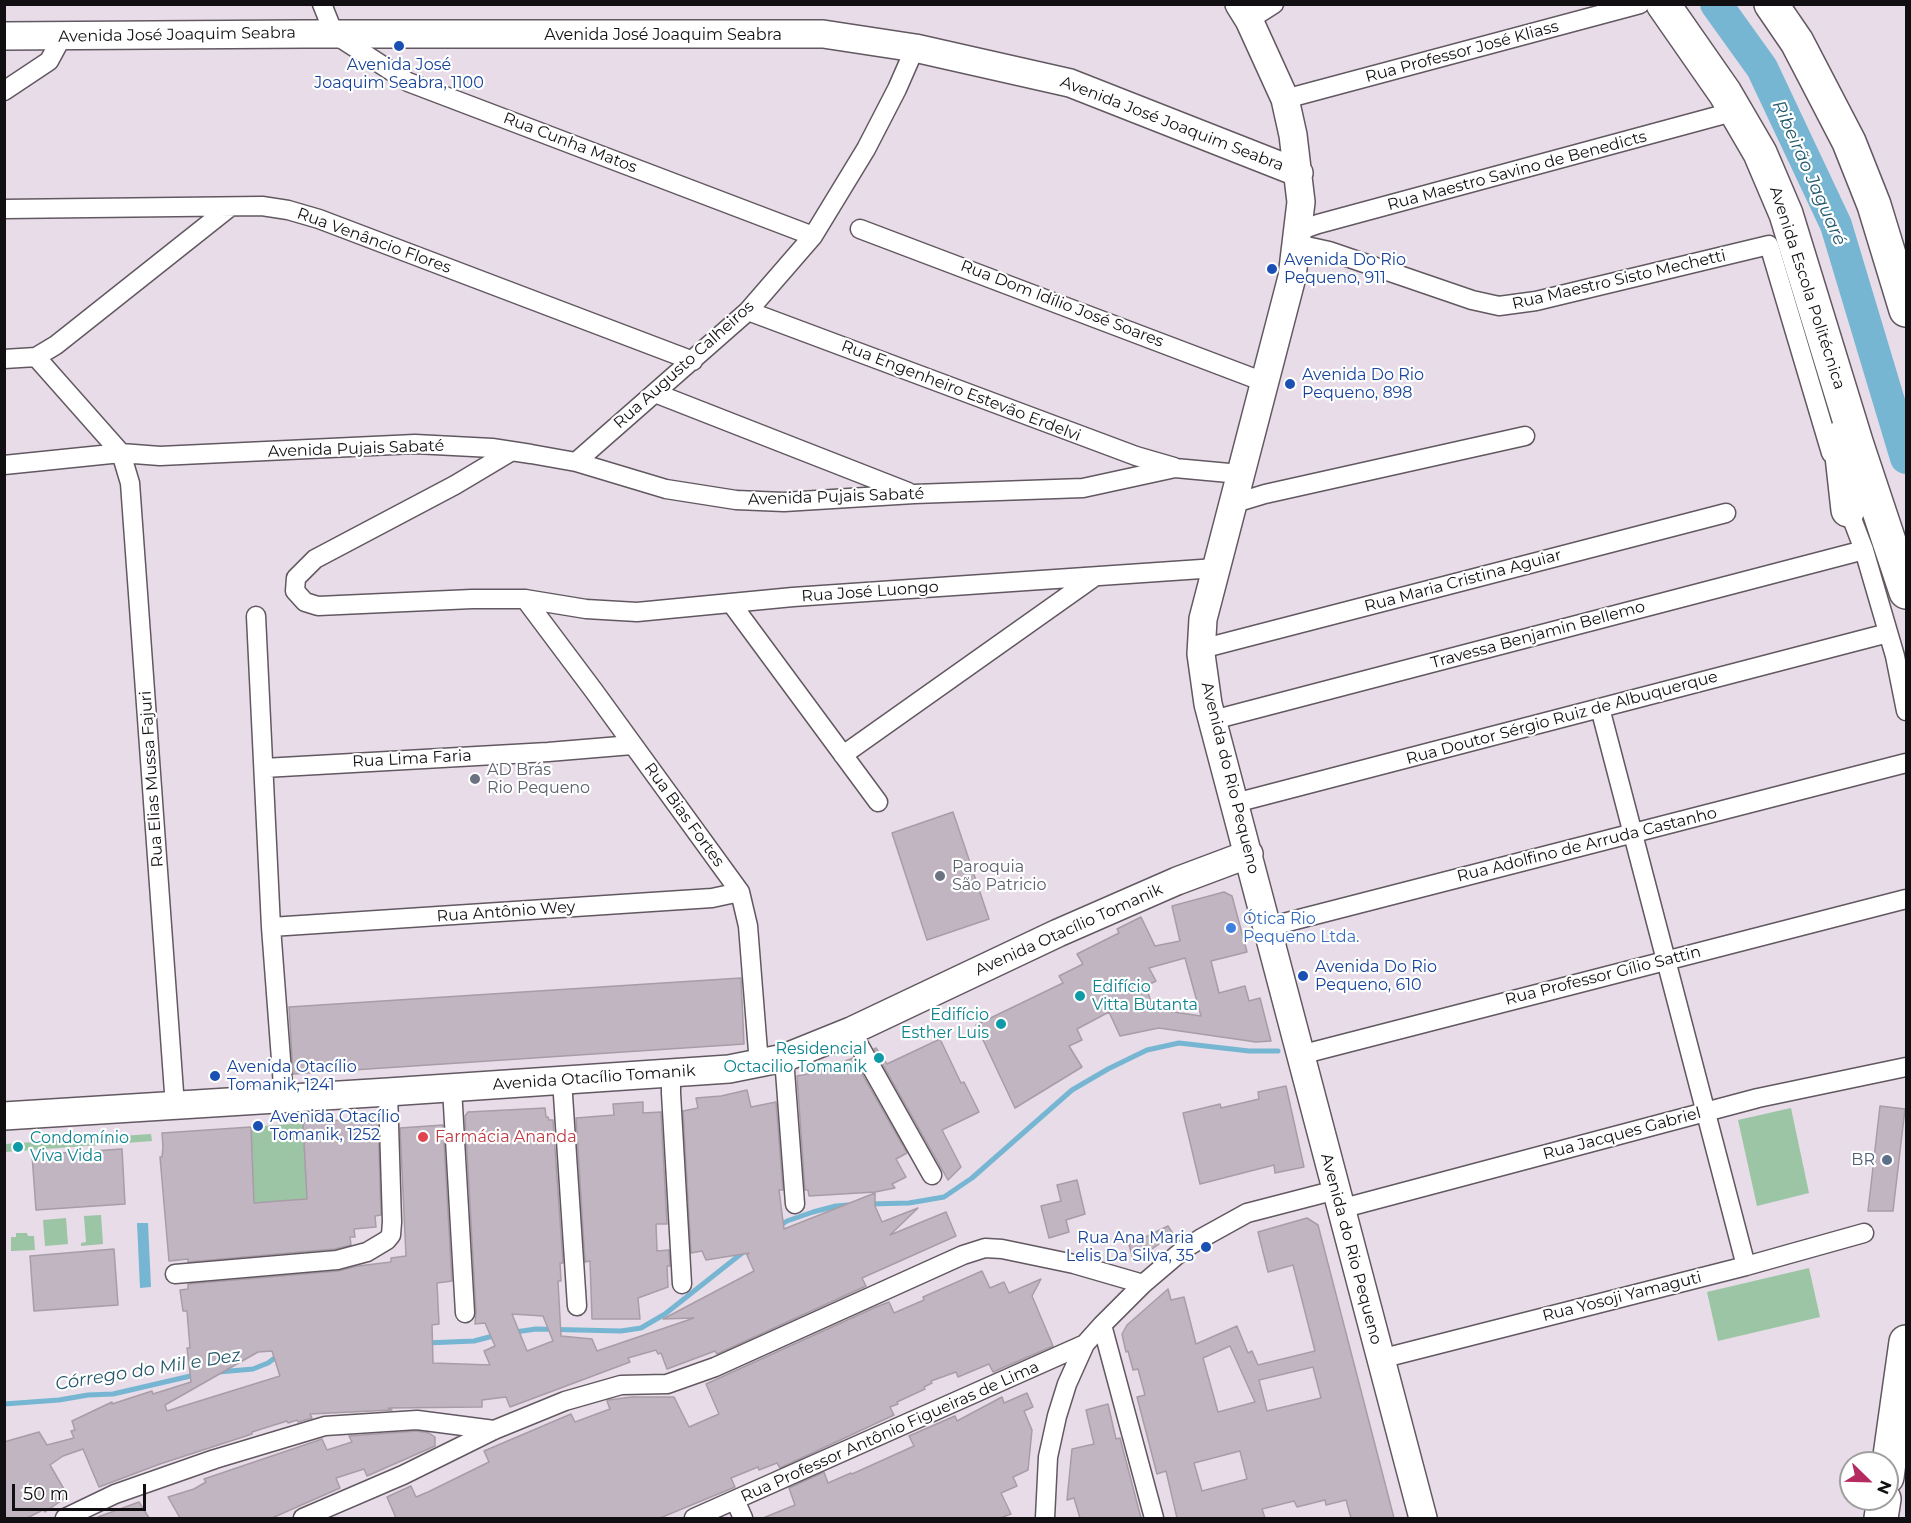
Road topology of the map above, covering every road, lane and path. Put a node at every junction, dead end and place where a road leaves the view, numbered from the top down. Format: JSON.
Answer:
{"nodes":[{"id":1,"x":322,"y":4,"type":"edge"},
{"id":2,"x":1274,"y":4,"type":"edge"},
{"id":3,"x":1640,"y":4,"type":"edge"},
{"id":4,"x":1663,"y":4,"type":"edge"},
{"id":5,"x":1771,"y":4,"type":"edge"},
{"id":6,"x":1244,"y":12,"type":"edge"},
{"id":7,"x":334,"y":34,"type":"junction"},
{"id":8,"x":4,"y":36,"type":"edge"},
{"id":9,"x":62,"y":37,"type":"junction"},
{"id":10,"x":915,"y":48,"type":"junction"},
{"id":11,"x":4,"y":91,"type":"edge"},
{"id":12,"x":1284,"y":99,"type":"junction"},
{"id":13,"x":1736,"y":111,"type":"junction"},
{"id":14,"x":1299,"y":173,"type":"junction"},
{"id":15,"x":230,"y":207,"type":"junction"},
{"id":16,"x":4,"y":209,"type":"edge"},
{"id":17,"x":860,"y":229,"type":"dead end"},
{"id":18,"x":813,"y":236,"type":"junction"},
{"id":19,"x":1298,"y":237,"type":"junction"},
{"id":20,"x":1769,"y":245,"type":"joint"},
{"id":21,"x":1906,"y":310,"type":"edge"},
{"id":22,"x":748,"y":311,"type":"junction"},
{"id":23,"x":36,"y":357,"type":"junction"},
{"id":24,"x":4,"y":359,"type":"edge"},
{"id":25,"x":693,"y":361,"type":"junction"},
{"id":26,"x":1833,"y":367,"type":"junction"},
{"id":27,"x":1264,"y":382,"type":"junction"},
{"id":28,"x":655,"y":393,"type":"junction"},
{"id":29,"x":1525,"y":436,"type":"dead end"},
{"id":30,"x":512,"y":451,"type":"junction"},
{"id":31,"x":121,"y":453,"type":"junction"},
{"id":32,"x":576,"y":462,"type":"junction"},
{"id":33,"x":4,"y":465,"type":"edge"},
{"id":34,"x":1175,"y":468,"type":"junction"},
{"id":35,"x":1240,"y":474,"type":"junction"},
{"id":36,"x":914,"y":494,"type":"junction"},
{"id":37,"x":1232,"y":504,"type":"junction"},
{"id":38,"x":1848,"y":510,"type":"junction"},
{"id":39,"x":1726,"y":513,"type":"dead end"},
{"id":40,"x":1864,"y":550,"type":"junction"},
{"id":41,"x":1216,"y":568,"type":"junction"},
{"id":42,"x":1094,"y":577,"type":"junction"},
{"id":43,"x":1906,"y":592,"type":"edge"},
{"id":44,"x":525,"y":599,"type":"junction"},
{"id":45,"x":731,"y":603,"type":"junction"},
{"id":46,"x":256,"y":616,"type":"dead end"},
{"id":47,"x":1888,"y":633,"type":"junction"},
{"id":48,"x":1201,"y":649,"type":"junction"},
{"id":49,"x":1600,"y":708,"type":"junction"},
{"id":50,"x":1906,"y":711,"type":"edge"},
{"id":51,"x":1213,"y":720,"type":"junction"},
{"id":52,"x":632,"y":745,"type":"junction"},
{"id":53,"x":843,"y":755,"type":"junction"},
{"id":54,"x":1906,"y":763,"type":"edge"},
{"id":55,"x":264,"y":768,"type":"junction"},
{"id":56,"x":878,"y":802,"type":"dead end"},
{"id":57,"x":1235,"y":803,"type":"junction"},
{"id":58,"x":1634,"y":833,"type":"junction"},
{"id":59,"x":1249,"y":854,"type":"junction"},
{"id":60,"x":740,"y":892,"type":"junction"},
{"id":61,"x":1906,"y":899,"type":"edge"},
{"id":62,"x":271,"y":927,"type":"junction"},
{"id":63,"x":1268,"y":927,"type":"junction"},
{"id":64,"x":1667,"y":960,"type":"junction"},
{"id":65,"x":850,"y":1031,"type":"junction"},
{"id":66,"x":1300,"y":1055,"type":"junction"},
{"id":67,"x":771,"y":1061,"type":"junction"},
{"id":68,"x":1906,"y":1067,"type":"edge"},
{"id":69,"x":671,"y":1072,"type":"junction"},
{"id":70,"x":562,"y":1080,"type":"junction"},
{"id":71,"x":452,"y":1088,"type":"junction"},
{"id":72,"x":388,"y":1092,"type":"junction"},
{"id":73,"x":284,"y":1099,"type":"junction"},
{"id":74,"x":175,"y":1106,"type":"junction"},
{"id":75,"x":1706,"y":1112,"type":"junction"},
{"id":76,"x":4,"y":1116,"type":"edge"},
{"id":77,"x":932,"y":1175,"type":"dead end"},
{"id":78,"x":1338,"y":1199,"type":"junction"},
{"id":79,"x":795,"y":1204,"type":"dead end"},
{"id":80,"x":1864,"y":1233,"type":"dead end"},
{"id":81,"x":1746,"y":1266,"type":"junction"},
{"id":82,"x":175,"y":1274,"type":"dead end"},
{"id":83,"x":682,"y":1284,"type":"dead end"},
{"id":84,"x":1143,"y":1284,"type":"junction"},
{"id":85,"x":577,"y":1306,"type":"dead end"},
{"id":86,"x":465,"y":1313,"type":"dead end"},
{"id":87,"x":1102,"y":1325,"type":"junction"},
{"id":88,"x":1906,"y":1342,"type":"edge"},
{"id":89,"x":1085,"y":1344,"type":"junction"},
{"id":90,"x":1380,"y":1359,"type":"junction"},
{"id":91,"x":494,"y":1430,"type":"junction"},
{"id":92,"x":1891,"y":1451,"type":"edge"},
{"id":93,"x":735,"y":1500,"type":"junction"},
{"id":94,"x":65,"y":1518,"type":"edge"},
{"id":95,"x":303,"y":1518,"type":"edge"},
{"id":96,"x":694,"y":1518,"type":"edge"},
{"id":97,"x":743,"y":1518,"type":"edge"},
{"id":98,"x":1045,"y":1518,"type":"edge"},
{"id":99,"x":1154,"y":1518,"type":"edge"},
{"id":100,"x":1423,"y":1518,"type":"edge"}],
"edges":[{"from":1,"to":7,"type":"street"},
{"from":2,"to":6,"type":"street"},
{"from":3,"to":12,"type":"street","name":"Rua Professor José Kliass"},
{"from":4,"to":13,"type":"highway","name":"Avenida Escola Politécnica"},
{"from":5,"to":21,"type":"highway"},
{"from":6,"to":12,"type":"main road","name":"Avenida do Rio Pequeno"},
{"from":7,"to":9,"type":"main road","name":"Avenida José Joaquim Seabra"},
{"from":7,"to":10,"type":"main road","name":"Avenida José Joaquim Seabra"},
{"from":7,"to":18,"type":"street","name":"Rua Cunha Matos"},
{"from":8,"to":9,"type":"main road","name":"Avenida José Joaquim Seabra"},
{"from":9,"to":11,"type":"street"},
{"from":10,"to":14,"type":"main road","name":"Avenida José Joaquim Seabra"},
{"from":10,"to":18,"type":"street","name":"Rua Augusto Calheiros"},
{"from":12,"to":14,"type":"main road","name":"Avenida do Rio Pequeno"},
{"from":13,"to":19,"type":"street","name":"Rua Maestro Savino de Benedicts"},
{"from":13,"to":26,"type":"highway","name":"Avenida Escola Politécnica"},
{"from":14,"to":19,"type":"main road","name":"Avenida do Rio Pequeno"},
{"from":15,"to":16,"type":"street","name":"Rua Venâncio Flores"},
{"from":15,"to":23,"type":"street"},
{"from":15,"to":25,"type":"street","name":"Rua Venâncio Flores"},
{"from":17,"to":27,"type":"street","name":"Rua Dom Idílio José Soares"},
{"from":18,"to":22,"type":"street","name":"Rua Augusto Calheiros"},
{"from":19,"to":20,"type":"street","name":"Rua Maestro Sisto Mechetti"},
{"from":19,"to":27,"type":"main road","name":"Avenida do Rio Pequeno"},
{"from":20,"to":38,"type":"street","name":"Avenida Escola Politécnica"},
{"from":22,"to":25,"type":"street","name":"Rua Augusto Calheiros"},
{"from":22,"to":34,"type":"street","name":"Rua Engenheiro Estevão Erdelvi"},
{"from":23,"to":24,"type":"street"},
{"from":23,"to":31,"type":"street"},
{"from":25,"to":28,"type":"street","name":"Rua Augusto Calheiros"},
{"from":26,"to":38,"type":"highway"},
{"from":26,"to":43,"type":"highway","name":"Avenida Escola Politécnica"},
{"from":27,"to":35,"type":"main road","name":"Avenida do Rio Pequeno"},
{"from":28,"to":32,"type":"street","name":"Rua Augusto Calheiros"},
{"from":28,"to":36,"type":"street"},
{"from":29,"to":37,"type":"street"},
{"from":30,"to":31,"type":"street","name":"Avenida Pujais Sabaté"},
{"from":30,"to":32,"type":"street","name":"Avenida Pujais Sabaté"},
{"from":30,"to":44,"type":"street","name":"Rua José Luongo"},
{"from":31,"to":33,"type":"street","name":"Avenida Pujais Sabaté"},
{"from":31,"to":74,"type":"street","name":"Rua Elias Mussa Fajuri"},
{"from":32,"to":36,"type":"street","name":"Avenida Pujais Sabaté"},
{"from":34,"to":35,"type":"street","name":"Avenida Pujais Sabaté"},
{"from":34,"to":36,"type":"street","name":"Avenida Pujais Sabaté"},
{"from":35,"to":37,"type":"main road","name":"Avenida do Rio Pequeno"},
{"from":37,"to":41,"type":"main road","name":"Avenida do Rio Pequeno"},
{"from":38,"to":40,"type":"street","name":"Avenida Escola Politécnica"},
{"from":39,"to":48,"type":"street","name":"Rua Maria Cristina Aguiar"},
{"from":40,"to":47,"type":"street","name":"Avenida Escola Politécnica"},
{"from":40,"to":51,"type":"street","name":"Travessa Benjamin Bellemo"},
{"from":41,"to":42,"type":"street","name":"Rua José Luongo"},
{"from":41,"to":48,"type":"main road","name":"Avenida do Rio Pequeno"},
{"from":42,"to":45,"type":"street","name":"Rua José Luongo"},
{"from":42,"to":53,"type":"street"},
{"from":44,"to":45,"type":"street","name":"Rua José Luongo"},
{"from":44,"to":52,"type":"street","name":"Rua Bias Fortes"},
{"from":45,"to":53,"type":"street"},
{"from":46,"to":55,"type":"street"},
{"from":47,"to":49,"type":"street","name":"Rua Doutor Sérgio Ruiz de Albuquerque"},
{"from":47,"to":50,"type":"street","name":"Avenida Escola Politécnica"},
{"from":48,"to":51,"type":"main road","name":"Avenida do Rio Pequeno"},
{"from":49,"to":57,"type":"street","name":"Rua Doutor Sérgio Ruiz de Albuquerque"},
{"from":49,"to":58,"type":"street"},
{"from":51,"to":57,"type":"main road","name":"Avenida do Rio Pequeno"},
{"from":52,"to":55,"type":"street","name":"Rua Lima Faria"},
{"from":52,"to":60,"type":"street","name":"Rua Bias Fortes"},
{"from":53,"to":56,"type":"street"},
{"from":54,"to":58,"type":"street","name":"Rua Adolfino de Arruda Castanho"},
{"from":55,"to":62,"type":"street"},
{"from":57,"to":59,"type":"main road","name":"Avenida do Rio Pequeno"},
{"from":58,"to":63,"type":"street","name":"Rua Adolfino de Arruda Castanho"},
{"from":58,"to":64,"type":"street"},
{"from":59,"to":63,"type":"main road","name":"Avenida do Rio Pequeno"},
{"from":59,"to":65,"type":"main road","name":"Avenida Otacílio Tomanik"},
{"from":60,"to":62,"type":"street","name":"Rua Antônio Wey"},
{"from":60,"to":67,"type":"street","name":"Rua Bias Fortes"},
{"from":61,"to":64,"type":"street","name":"Rua Professor Gílio Sattin"},
{"from":62,"to":73,"type":"street"},
{"from":63,"to":66,"type":"main road","name":"Avenida do Rio Pequeno"},
{"from":64,"to":66,"type":"street","name":"Rua Professor Gílio Sattin"},
{"from":64,"to":75,"type":"street"},
{"from":65,"to":67,"type":"main road","name":"Avenida Otacílio Tomanik"},
{"from":65,"to":77,"type":"street"},
{"from":66,"to":78,"type":"main road","name":"Avenida do Rio Pequeno"},
{"from":67,"to":69,"type":"main road","name":"Avenida Otacílio Tomanik"},
{"from":67,"to":79,"type":"street","name":"Rua Bias Fortes"},
{"from":68,"to":75,"type":"street","name":"Rua Jacques Gabriel"},
{"from":69,"to":70,"type":"main road","name":"Avenida Otacílio Tomanik"},
{"from":69,"to":83,"type":"street"},
{"from":70,"to":71,"type":"main road","name":"Avenida Otacílio Tomanik"},
{"from":70,"to":85,"type":"street"},
{"from":71,"to":72,"type":"main road","name":"Avenida Otacílio Tomanik"},
{"from":71,"to":86,"type":"street"},
{"from":72,"to":73,"type":"main road","name":"Avenida Otacílio Tomanik"},
{"from":72,"to":82,"type":"street"},
{"from":73,"to":74,"type":"main road","name":"Avenida Otacílio Tomanik"},
{"from":74,"to":76,"type":"main road","name":"Avenida Otacílio Tomanik"},
{"from":75,"to":78,"type":"street","name":"Rua Jacques Gabriel"},
{"from":75,"to":81,"type":"street"},
{"from":78,"to":84,"type":"street","name":"Rua Jacques Gabriel"},
{"from":78,"to":90,"type":"main road","name":"Avenida do Rio Pequeno"},
{"from":80,"to":81,"type":"street","name":"Rua Yosoji Yamaguti"},
{"from":81,"to":90,"type":"street","name":"Rua Yosoji Yamaguti"},
{"from":84,"to":87,"type":"street","name":"Rua Jacques Gabriel"},
{"from":84,"to":91,"type":"street"},
{"from":87,"to":89,"type":"street","name":"Rua Jacques Gabriel"},
{"from":87,"to":99,"type":"street"},
{"from":88,"to":92,"type":"highway"},
{"from":89,"to":93,"type":"street","name":"Rua Professor Antônio Figueiras de Lima"},
{"from":89,"to":98,"type":"street"},
{"from":90,"to":100,"type":"main road","name":"Avenida do Rio Pequeno"},
{"from":91,"to":94,"type":"street"},
{"from":91,"to":95,"type":"street"},
{"from":93,"to":96,"type":"street","name":"Rua Professor Antônio Figueiras de Lima"},
{"from":93,"to":97,"type":"street"}]}
